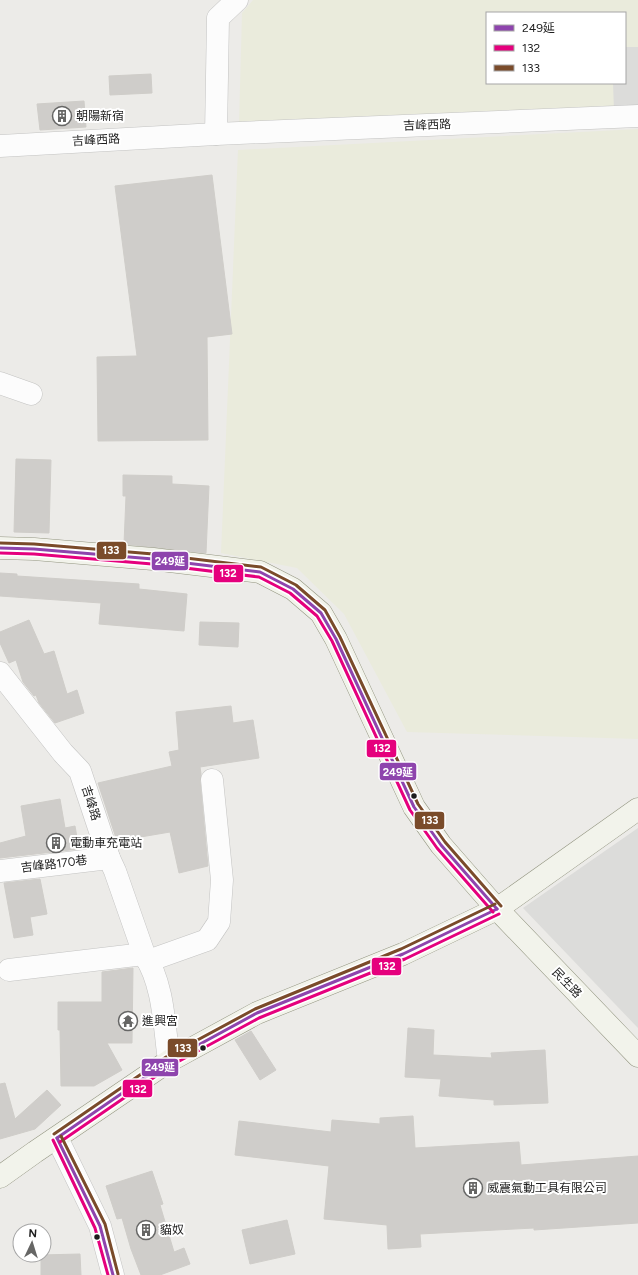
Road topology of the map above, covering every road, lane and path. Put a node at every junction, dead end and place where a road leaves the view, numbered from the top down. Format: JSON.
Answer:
{"nodes":[{"id":1,"x":237,"y":0,"type":"edge"},
{"id":2,"x":638,"y":116,"type":"edge"},
{"id":3,"x":216,"y":134,"type":"junction"},
{"id":4,"x":0,"y":146,"type":"edge"},
{"id":5,"x":0,"y":383,"type":"edge"},
{"id":6,"x":31,"y":394,"type":"dead end"},
{"id":7,"x":0,"y":548,"type":"edge"},
{"id":8,"x":0,"y":674,"type":"edge"},
{"id":9,"x":212,"y":780,"type":"dead end"},
{"id":10,"x":638,"y":809,"type":"edge"},
{"id":11,"x":109,"y":858,"type":"junction"},
{"id":12,"x":0,"y":871,"type":"edge"},
{"id":13,"x":497,"y":909,"type":"junction"},
{"id":14,"x":146,"y":957,"type":"junction"},
{"id":15,"x":9,"y":970,"type":"dead end"},
{"id":16,"x":638,"y":1056,"type":"edge"},
{"id":17,"x":169,"y":1061,"type":"junction"},
{"id":18,"x":57,"y":1138,"type":"junction"},
{"id":19,"x":0,"y":1177,"type":"edge"},
{"id":20,"x":113,"y":1275,"type":"edge"}],
"edges":[{"from":1,"to":3,"type":"street"},
{"from":2,"to":3,"type":"street","name":"吉峰西路"},
{"from":3,"to":4,"type":"street","name":"吉峰西路"},
{"from":5,"to":6,"type":"street"},
{"from":7,"to":13,"type":"street"},
{"from":8,"to":11,"type":"street","name":"吉峰路"},
{"from":9,"to":14,"type":"street"},
{"from":10,"to":13,"type":"street"},
{"from":11,"to":12,"type":"street","name":"吉峰路170巷"},
{"from":11,"to":14,"type":"street","name":"吉峰路"},
{"from":13,"to":16,"type":"street","name":"民生路"},
{"from":13,"to":17,"type":"street"},
{"from":14,"to":15,"type":"street"},
{"from":14,"to":17,"type":"street","name":"吉峰路"},
{"from":17,"to":18,"type":"street"},
{"from":18,"to":19,"type":"street"},
{"from":18,"to":20,"type":"street"}]}
